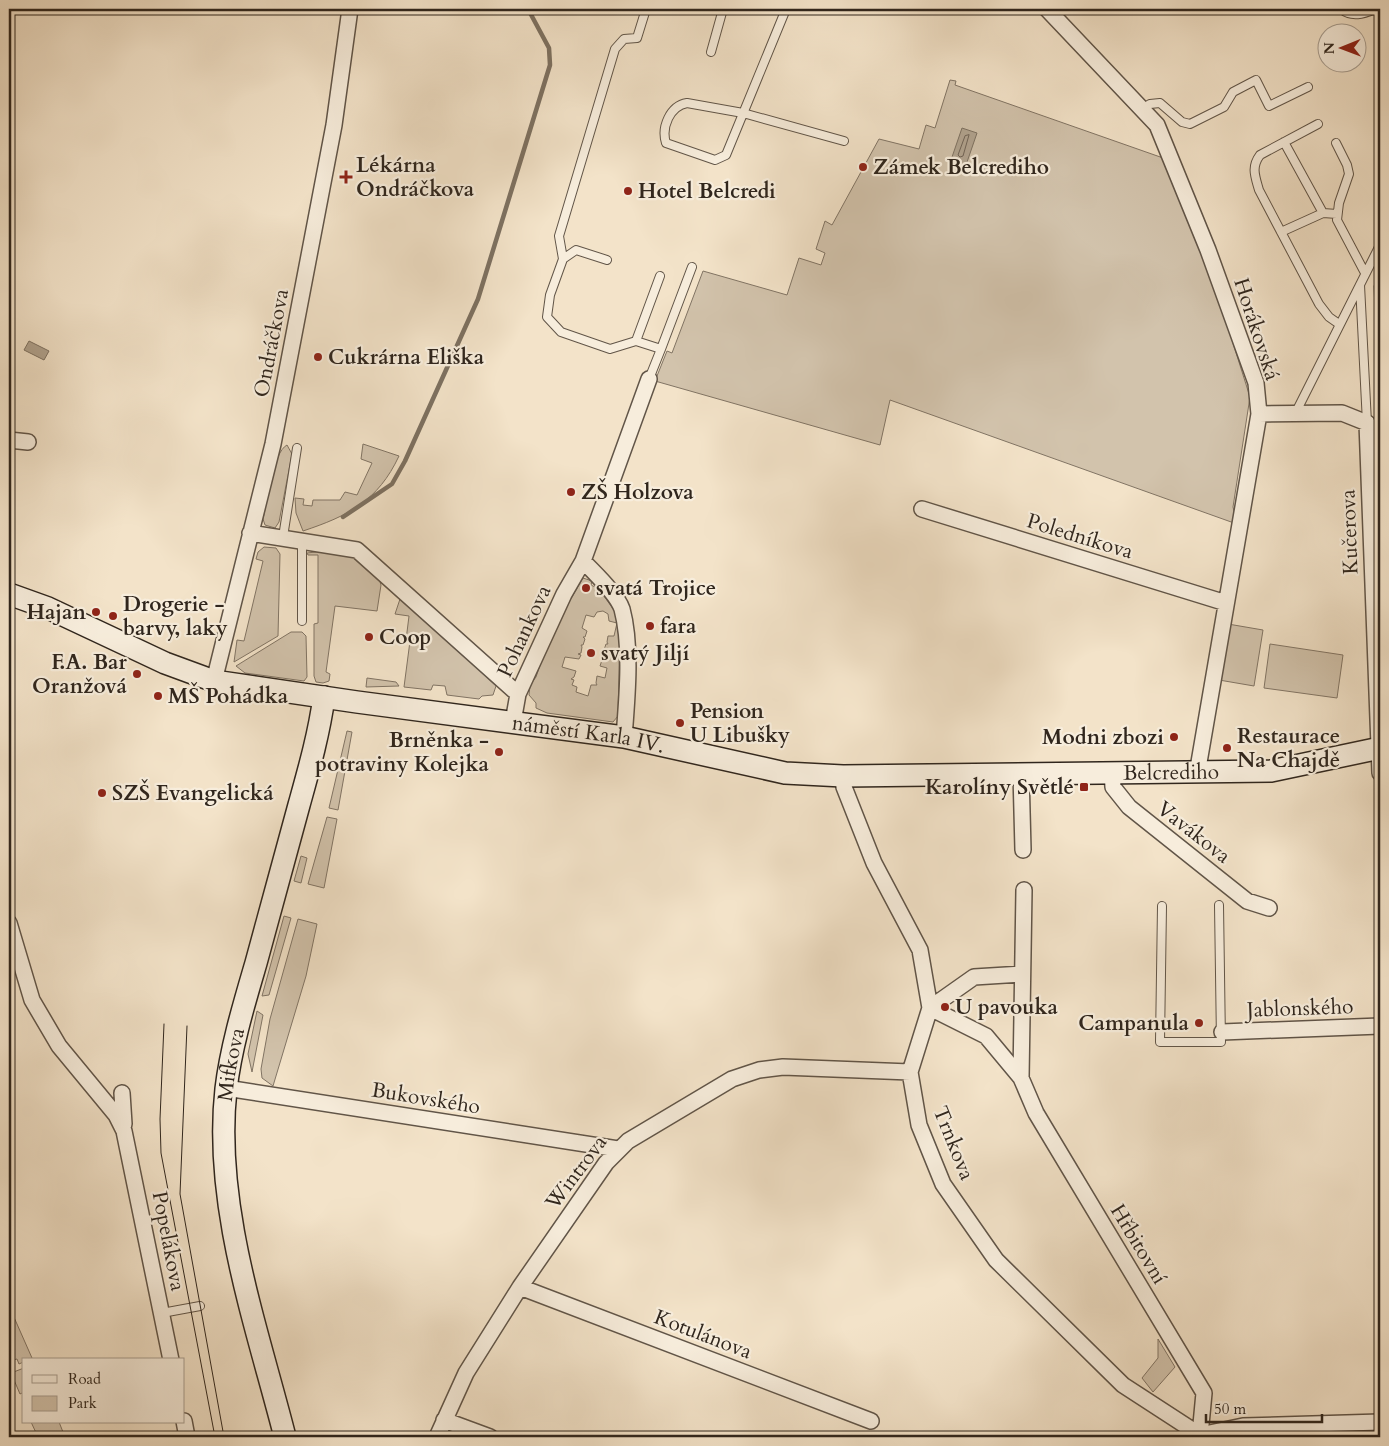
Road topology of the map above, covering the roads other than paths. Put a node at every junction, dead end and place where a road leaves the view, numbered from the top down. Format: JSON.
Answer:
{"nodes":[{"id":1,"x":350,"y":9,"type":"edge"},
{"id":2,"x":646,"y":9,"type":"edge"},
{"id":3,"x":724,"y":9,"type":"edge"},
{"id":4,"x":786,"y":9,"type":"edge"},
{"id":5,"x":1047,"y":9,"type":"edge"},
{"id":6,"x":1341,"y":9,"type":"edge"},
{"id":7,"x":1376,"y":9,"type":"edge"},
{"id":8,"x":711,"y":52,"type":"dead end"},
{"id":9,"x":1308,"y":87,"type":"dead end"},
{"id":10,"x":1142,"y":110,"type":"junction"},
{"id":11,"x":743,"y":113,"type":"junction"},
{"id":12,"x":1318,"y":124,"type":"dead end"},
{"id":13,"x":844,"y":141,"type":"dead end"},
{"id":14,"x":1284,"y":142,"type":"junction"},
{"id":15,"x":1336,"y":143,"type":"dead end"},
{"id":16,"x":1323,"y":213,"type":"junction"},
{"id":17,"x":1336,"y":214,"type":"junction"},
{"id":18,"x":1281,"y":232,"type":"junction"},
{"id":19,"x":1380,"y":245,"type":"edge"},
{"id":20,"x":562,"y":259,"type":"junction"},
{"id":21,"x":607,"y":260,"type":"dead end"},
{"id":22,"x":692,"y":267,"type":"dead end"},
{"id":23,"x":1365,"y":273,"type":"junction"},
{"id":24,"x":660,"y":276,"type":"dead end"},
{"id":25,"x":1360,"y":283,"type":"junction"},
{"id":26,"x":1340,"y":324,"type":"junction"},
{"id":27,"x":636,"y":341,"type":"junction"},
{"id":28,"x":661,"y":349,"type":"junction"},
{"id":29,"x":649,"y":379,"type":"joint"},
{"id":30,"x":1296,"y":412,"type":"junction"},
{"id":31,"x":1259,"y":414,"type":"junction"},
{"id":32,"x":1367,"y":423,"type":"junction"},
{"id":33,"x":9,"y":440,"type":"edge"},
{"id":34,"x":28,"y":442,"type":"dead end"},
{"id":35,"x":297,"y":448,"type":"dead end"},
{"id":36,"x":922,"y":509,"type":"dead end"},
{"id":37,"x":250,"y":533,"type":"junction"},
{"id":38,"x":283,"y":537,"type":"junction"},
{"id":39,"x":306,"y":542,"type":"junction"},
{"id":40,"x":583,"y":561,"type":"junction"},
{"id":41,"x":9,"y":594,"type":"edge"},
{"id":42,"x":1226,"y":603,"type":"junction"},
{"id":43,"x":302,"y":621,"type":"dead end"},
{"id":44,"x":214,"y":681,"type":"junction"},
{"id":45,"x":518,"y":694,"type":"junction"},
{"id":46,"x":324,"y":697,"type":"junction"},
{"id":47,"x":513,"y":722,"type":"junction"},
{"id":48,"x":624,"y":736,"type":"junction"},
{"id":49,"x":1380,"y":748,"type":"edge"},
{"id":50,"x":1112,"y":772,"type":"junction"},
{"id":51,"x":1021,"y":773,"type":"junction"},
{"id":52,"x":1380,"y":773,"type":"edge"},
{"id":53,"x":1197,"y":774,"type":"junction"},
{"id":54,"x":843,"y":776,"type":"junction"},
{"id":55,"x":1023,"y":850,"type":"dead end"},
{"id":56,"x":1024,"y":890,"type":"dead end"},
{"id":57,"x":1219,"y":905,"type":"dead end"},
{"id":58,"x":1162,"y":906,"type":"dead end"},
{"id":59,"x":1269,"y":908,"type":"dead end"},
{"id":60,"x":9,"y":923,"type":"edge"},
{"id":61,"x":14,"y":959,"type":"edge"},
{"id":62,"x":1021,"y":974,"type":"junction"},
{"id":63,"x":930,"y":1008,"type":"junction"},
{"id":64,"x":1380,"y":1026,"type":"edge"},
{"id":65,"x":1222,"y":1032,"type":"junction"},
{"id":66,"x":910,"y":1072,"type":"junction"},
{"id":67,"x":1021,"y":1078,"type":"junction"},
{"id":68,"x":226,"y":1088,"type":"junction"},
{"id":69,"x":122,"y":1093,"type":"dead end"},
{"id":70,"x":124,"y":1131,"type":"junction"},
{"id":71,"x":618,"y":1149,"type":"junction"},
{"id":72,"x":520,"y":1287,"type":"junction"},
{"id":73,"x":200,"y":1306,"type":"dead end"},
{"id":74,"x":162,"y":1313,"type":"junction"},
{"id":75,"x":171,"y":1358,"type":"edge"},
{"id":76,"x":444,"y":1420,"type":"junction"},
{"id":77,"x":871,"y":1421,"type":"dead end"},
{"id":78,"x":1380,"y":1422,"type":"edge"},
{"id":79,"x":185,"y":1424,"type":"edge"},
{"id":80,"x":1201,"y":1436,"type":"edge"},
{"id":81,"x":187,"y":1437,"type":"edge"},
{"id":82,"x":285,"y":1437,"type":"edge"},
{"id":83,"x":436,"y":1437,"type":"edge"},
{"id":84,"x":490,"y":1437,"type":"edge"}],
"edges":[{"from":1,"to":37,"type":"street","name":"Ondráčkova"},
{"from":2,"to":20,"type":"lane"},
{"from":3,"to":8,"type":"lane"},
{"from":4,"to":11,"type":"lane"},
{"from":5,"to":10,"type":"street","name":"Horákovská"},
{"from":6,"to":7,"type":"lane"},
{"from":9,"to":10,"type":"lane"},
{"from":10,"to":31,"type":"street","name":"Horákovská"},
{"from":11,"to":11,"type":"lane"},
{"from":11,"to":13,"type":"lane"},
{"from":12,"to":14,"type":"lane"},
{"from":14,"to":16,"type":"lane"},
{"from":14,"to":18,"type":"lane"},
{"from":15,"to":17,"type":"lane"},
{"from":16,"to":17,"type":"lane"},
{"from":16,"to":18,"type":"lane"},
{"from":17,"to":23,"type":"lane"},
{"from":18,"to":26,"type":"lane"},
{"from":19,"to":23,"type":"lane"},
{"from":20,"to":21,"type":"lane"},
{"from":20,"to":27,"type":"lane"},
{"from":22,"to":28,"type":"lane"},
{"from":23,"to":25,"type":"lane"},
{"from":24,"to":27,"type":"lane"},
{"from":25,"to":26,"type":"lane"},
{"from":25,"to":32,"type":"lane"},
{"from":26,"to":30,"type":"lane"},
{"from":27,"to":28,"type":"lane"},
{"from":28,"to":29,"type":"lane"},
{"from":29,"to":40,"type":"street","name":"Pohankova"},
{"from":30,"to":31,"type":"street"},
{"from":30,"to":32,"type":"street"},
{"from":31,"to":42,"type":"street","name":"Horákovská"},
{"from":32,"to":49,"type":"street","name":"Kučerova"},
{"from":33,"to":34,"type":"street"},
{"from":35,"to":38,"type":"lane"},
{"from":36,"to":42,"type":"street","name":"Poledníkova"},
{"from":37,"to":38,"type":"street","name":"náměstí Karla IV."},
{"from":37,"to":44,"type":"street","name":"Ondráčkova"},
{"from":38,"to":39,"type":"street","name":"náměstí Karla IV."},
{"from":39,"to":43,"type":"lane"},
{"from":39,"to":45,"type":"street","name":"náměstí Karla IV."},
{"from":40,"to":45,"type":"street","name":"Pohankova"},
{"from":40,"to":48,"type":"street"},
{"from":41,"to":44,"type":"street","name":"náměstí Karla IV."},
{"from":42,"to":53,"type":"street","name":"Horákovská"},
{"from":44,"to":46,"type":"street","name":"náměstí Karla IV."},
{"from":45,"to":47,"type":"street","name":"Pohankova"},
{"from":46,"to":47,"type":"street","name":"náměstí Karla IV."},
{"from":46,"to":68,"type":"street","name":"Mifkova"},
{"from":47,"to":48,"type":"street","name":"náměstí Karla IV."},
{"from":48,"to":54,"type":"street","name":"náměstí Karla IV."},
{"from":49,"to":52,"type":"street"},
{"from":49,"to":53,"type":"street","name":"Belcrediho"},
{"from":50,"to":51,"type":"street","name":"Belcrediho"},
{"from":50,"to":53,"type":"street","name":"Belcrediho"},
{"from":50,"to":59,"type":"street","name":"Vavákova"},
{"from":51,"to":54,"type":"street","name":"Belcrediho"},
{"from":51,"to":55,"type":"street"},
{"from":54,"to":63,"type":"street","name":"Trnkova"},
{"from":56,"to":62,"type":"street","name":"Hřbitovní"},
{"from":57,"to":65,"type":"lane"},
{"from":58,"to":65,"type":"lane"},
{"from":60,"to":61,"type":"street","name":"Popelákova"},
{"from":61,"to":70,"type":"street","name":"Popelákova"},
{"from":62,"to":63,"type":"street"},
{"from":62,"to":67,"type":"street","name":"Hřbitovní"},
{"from":63,"to":66,"type":"street","name":"Trnkova"},
{"from":63,"to":67,"type":"street","name":"Hřbitovní"},
{"from":64,"to":65,"type":"street","name":"Jablonského"},
{"from":66,"to":71,"type":"street","name":"Wintrova"},
{"from":66,"to":80,"type":"street","name":"Trnkova"},
{"from":67,"to":80,"type":"street","name":"Hřbitovní"},
{"from":68,"to":71,"type":"street","name":"Bukovského"},
{"from":68,"to":82,"type":"street","name":"Mifkova"},
{"from":69,"to":70,"type":"street","name":"Popelákova"},
{"from":70,"to":74,"type":"street","name":"Popelákova"},
{"from":71,"to":72,"type":"street","name":"Wintrova"},
{"from":72,"to":76,"type":"street","name":"Wintrova"},
{"from":72,"to":77,"type":"street","name":"Kotulánova"},
{"from":73,"to":74,"type":"lane"},
{"from":74,"to":75,"type":"street","name":"Popelákova"},
{"from":76,"to":83,"type":"street","name":"Wintrova"},
{"from":76,"to":84,"type":"street"},
{"from":78,"to":80,"type":"street"},
{"from":79,"to":81,"type":"street"}]}
